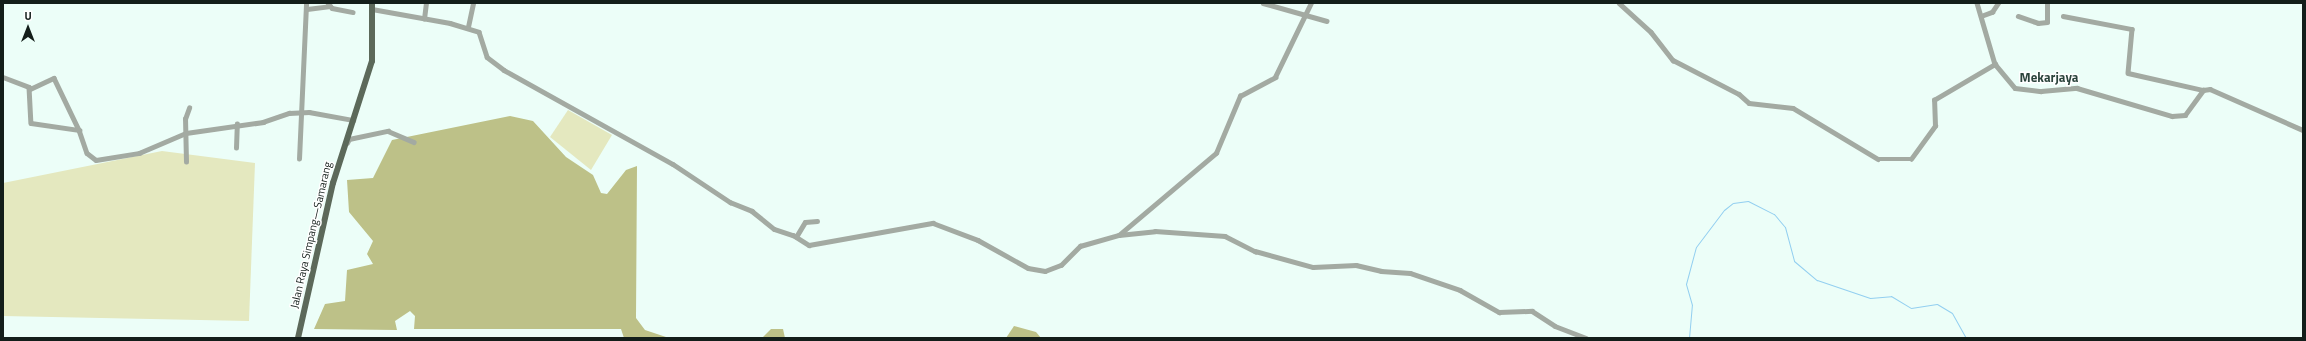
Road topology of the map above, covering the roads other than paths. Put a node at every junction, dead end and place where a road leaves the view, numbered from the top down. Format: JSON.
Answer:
{"nodes":[{"id":1,"x":306,"y":3,"type":"edge"},
{"id":2,"x":426,"y":3,"type":"edge"},
{"id":3,"x":473,"y":3,"type":"edge"},
{"id":4,"x":1263,"y":3,"type":"edge"},
{"id":5,"x":1311,"y":3,"type":"edge"},
{"id":6,"x":1619,"y":3,"type":"edge"},
{"id":7,"x":1977,"y":3,"type":"edge"},
{"id":8,"x":1998,"y":3,"type":"edge"},
{"id":9,"x":2047,"y":3,"type":"edge"},
{"id":10,"x":329,"y":4,"type":"edge"},
{"id":11,"x":372,"y":6,"type":"edge"},
{"id":12,"x":307,"y":9,"type":"junction"},
{"id":13,"x":353,"y":12,"type":"dead end"},
{"id":14,"x":1307,"y":15,"type":"junction"},
{"id":15,"x":1981,"y":16,"type":"junction"},
{"id":16,"x":2018,"y":16,"type":"dead end"},
{"id":17,"x":2063,"y":16,"type":"dead end"},
{"id":18,"x":424,"y":19,"type":"junction"},
{"id":19,"x":1327,"y":21,"type":"dead end"},
{"id":20,"x":468,"y":27,"type":"junction"},
{"id":21,"x":1995,"y":64,"type":"junction"},
{"id":22,"x":3,"y":77,"type":"edge"},
{"id":23,"x":30,"y":89,"type":"junction"},
{"id":24,"x":2203,"y":90,"type":"junction"},
{"id":25,"x":189,"y":108,"type":"dead end"},
{"id":26,"x":301,"y":112,"type":"junction"},
{"id":27,"x":353,"y":120,"type":"junction"},
{"id":28,"x":237,"y":124,"type":"junction"},
{"id":29,"x":78,"y":130,"type":"junction"},
{"id":30,"x":2303,"y":130,"type":"edge"},
{"id":31,"x":186,"y":133,"type":"junction"},
{"id":32,"x":414,"y":142,"type":"dead end"},
{"id":33,"x":236,"y":146,"type":"dead end"},
{"id":34,"x":344,"y":146,"type":"junction"},
{"id":35,"x":298,"y":159,"type":"dead end"},
{"id":36,"x":186,"y":162,"type":"dead end"},
{"id":37,"x":817,"y":221,"type":"dead end"},
{"id":38,"x":1119,"y":235,"type":"junction"},
{"id":39,"x":796,"y":237,"type":"junction"},
{"id":40,"x":298,"y":338,"type":"edge"},
{"id":41,"x":1586,"y":338,"type":"edge"}],
"edges":[{"from":1,"to":12,"type":"street"},
{"from":2,"to":18,"type":"street"},
{"from":3,"to":20,"type":"street"},
{"from":4,"to":14,"type":"street"},
{"from":5,"to":14,"type":"street"},
{"from":6,"to":21,"type":"street"},
{"from":7,"to":15,"type":"street"},
{"from":8,"to":15,"type":"street"},
{"from":9,"to":16,"type":"street"},
{"from":10,"to":12,"type":"street"},
{"from":10,"to":13,"type":"street"},
{"from":11,"to":18,"type":"street"},
{"from":11,"to":27,"type":"main road","name":"Jalan Raya Simpang—Samarang"},
{"from":12,"to":26,"type":"street"},
{"from":14,"to":19,"type":"street"},
{"from":14,"to":38,"type":"street"},
{"from":15,"to":21,"type":"street"},
{"from":17,"to":24,"type":"street"},
{"from":18,"to":20,"type":"street"},
{"from":20,"to":39,"type":"street"},
{"from":21,"to":24,"type":"street"},
{"from":22,"to":23,"type":"street"},
{"from":23,"to":29,"type":"street"},
{"from":23,"to":29,"type":"street"},
{"from":24,"to":30,"type":"street"},
{"from":25,"to":31,"type":"street"},
{"from":26,"to":27,"type":"street"},
{"from":26,"to":28,"type":"street"},
{"from":26,"to":35,"type":"street"},
{"from":27,"to":34,"type":"main road","name":"Jalan Raya Simpang—Samarang"},
{"from":28,"to":31,"type":"street"},
{"from":28,"to":33,"type":"street"},
{"from":29,"to":31,"type":"street"},
{"from":31,"to":36,"type":"street"},
{"from":32,"to":34,"type":"street"},
{"from":34,"to":40,"type":"main road","name":"Jalan Raya Simpang—Samarang"},
{"from":37,"to":39,"type":"street"},
{"from":38,"to":39,"type":"street"},
{"from":38,"to":41,"type":"street"}]}
